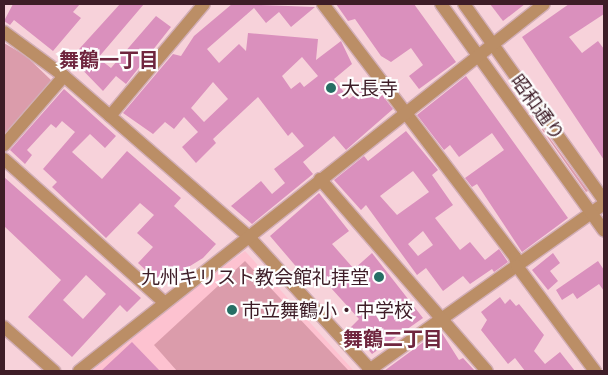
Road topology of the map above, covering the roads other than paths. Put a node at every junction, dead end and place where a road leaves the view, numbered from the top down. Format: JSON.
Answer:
{"nodes":[{"id":1,"x":323,"y":4,"type":"edge"},
{"id":2,"x":441,"y":4,"type":"edge"},
{"id":3,"x":464,"y":4,"type":"edge"},
{"id":4,"x":544,"y":4,"type":"edge"},
{"id":5,"x":196,"y":6,"type":"edge"},
{"id":6,"x":4,"y":32,"type":"edge"},
{"id":7,"x":493,"y":44,"type":"junction"},
{"id":8,"x":478,"y":55,"type":"junction"},
{"id":9,"x":64,"y":76,"type":"junction"},
{"id":10,"x":406,"y":110,"type":"junction"},
{"id":11,"x":110,"y":116,"type":"junction"},
{"id":12,"x":4,"y":146,"type":"edge"},
{"id":13,"x":4,"y":159,"type":"edge"},
{"id":14,"x":320,"y":179,"type":"junction"},
{"id":15,"x":604,"y":200,"type":"edge"},
{"id":16,"x":604,"y":204,"type":"edge"},
{"id":17,"x":591,"y":213,"type":"junction"},
{"id":18,"x":604,"y":231,"type":"edge"},
{"id":19,"x":249,"y":237,"type":"junction"},
{"id":20,"x":517,"y":266,"type":"junction"},
{"id":21,"x":163,"y":301,"type":"junction"},
{"id":22,"x":443,"y":320,"type":"junction"},
{"id":23,"x":4,"y":327,"type":"edge"},
{"id":24,"x":370,"y":370,"type":"edge"},
{"id":25,"x":54,"y":371,"type":"edge"},
{"id":26,"x":79,"y":371,"type":"edge"},
{"id":27,"x":487,"y":371,"type":"edge"},
{"id":28,"x":595,"y":371,"type":"edge"}],
"edges":[{"from":1,"to":10,"type":"street"},
{"from":2,"to":8,"type":"street","name":"昭和通り"},
{"from":3,"to":7,"type":"street","name":"昭和通り"},
{"from":4,"to":7,"type":"street"},
{"from":5,"to":11,"type":"street"},
{"from":6,"to":9,"type":"street"},
{"from":7,"to":8,"type":"street"},
{"from":7,"to":15,"type":"street","name":"昭和通り"},
{"from":8,"to":10,"type":"street"},
{"from":8,"to":17,"type":"street","name":"昭和通り"},
{"from":9,"to":11,"type":"street"},
{"from":9,"to":12,"type":"street"},
{"from":10,"to":14,"type":"street"},
{"from":10,"to":20,"type":"street"},
{"from":11,"to":19,"type":"street"},
{"from":13,"to":21,"type":"street"},
{"from":14,"to":19,"type":"street"},
{"from":14,"to":22,"type":"street"},
{"from":16,"to":17,"type":"street"},
{"from":17,"to":18,"type":"street","name":"昭和通り"},
{"from":17,"to":20,"type":"street"},
{"from":19,"to":21,"type":"street"},
{"from":19,"to":24,"type":"street"},
{"from":20,"to":22,"type":"street"},
{"from":20,"to":28,"type":"street"},
{"from":21,"to":26,"type":"street"},
{"from":22,"to":24,"type":"street"},
{"from":22,"to":27,"type":"street"},
{"from":23,"to":25,"type":"street"}]}
